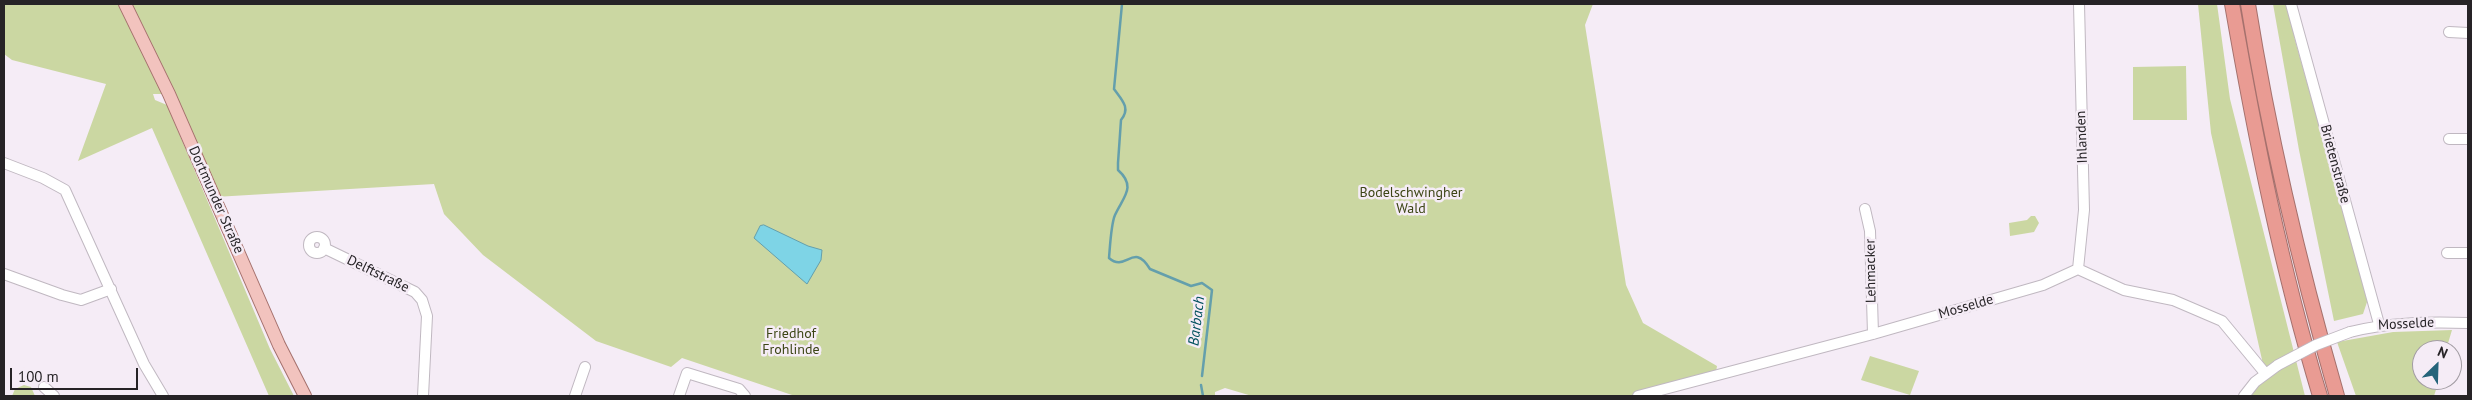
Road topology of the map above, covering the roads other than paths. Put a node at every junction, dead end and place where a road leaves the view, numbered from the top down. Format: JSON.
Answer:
{"nodes":[{"id":1,"x":125,"y":4,"type":"edge"},
{"id":2,"x":2079,"y":4,"type":"edge"},
{"id":3,"x":2232,"y":4,"type":"edge"},
{"id":4,"x":2248,"y":4,"type":"edge"},
{"id":5,"x":2291,"y":4,"type":"edge"},
{"id":6,"x":2449,"y":32,"type":"dead end"},
{"id":7,"x":2468,"y":33,"type":"edge"},
{"id":8,"x":2449,"y":139,"type":"dead end"},
{"id":9,"x":2468,"y":140,"type":"edge"},
{"id":10,"x":4,"y":163,"type":"edge"},
{"id":11,"x":1865,"y":209,"type":"dead end"},
{"id":12,"x":324,"y":248,"type":"dead end"},
{"id":13,"x":2447,"y":253,"type":"dead end"},
{"id":14,"x":2468,"y":253,"type":"edge"},
{"id":15,"x":2078,"y":269,"type":"junction"},
{"id":16,"x":4,"y":274,"type":"edge"},
{"id":17,"x":111,"y":288,"type":"junction"},
{"id":18,"x":2468,"y":323,"type":"edge"},
{"id":19,"x":2379,"y":324,"type":"junction"},
{"id":20,"x":1873,"y":334,"type":"junction"},
{"id":21,"x":585,"y":366,"type":"dead end"},
{"id":22,"x":2311,"y":368,"type":"junction"},
{"id":23,"x":2265,"y":373,"type":"junction"},
{"id":24,"x":44,"y":387,"type":"dead end"},
{"id":25,"x":54,"y":396,"type":"edge"},
{"id":26,"x":162,"y":396,"type":"edge"},
{"id":27,"x":305,"y":396,"type":"edge"},
{"id":28,"x":423,"y":396,"type":"edge"},
{"id":29,"x":576,"y":396,"type":"edge"},
{"id":30,"x":680,"y":396,"type":"edge"},
{"id":31,"x":745,"y":396,"type":"edge"},
{"id":32,"x":1638,"y":396,"type":"edge"},
{"id":33,"x":2244,"y":396,"type":"edge"},
{"id":34,"x":2311,"y":396,"type":"edge"},
{"id":35,"x":2320,"y":396,"type":"edge"},
{"id":36,"x":2337,"y":396,"type":"edge"}],
"edges":[{"from":1,"to":27,"type":"main road","name":"Dortmunder Straße"},
{"from":2,"to":15,"type":"street","name":"Ihlanden"},
{"from":3,"to":22,"type":"highway"},
{"from":4,"to":36,"type":"highway"},
{"from":5,"to":19,"type":"street","name":"Brietenstraße"},
{"from":6,"to":7,"type":"street"},
{"from":8,"to":9,"type":"street"},
{"from":10,"to":17,"type":"street"},
{"from":11,"to":20,"type":"street","name":"Lehmacker"},
{"from":12,"to":28,"type":"street","name":"Delftstraße"},
{"from":13,"to":14,"type":"street"},
{"from":15,"to":20,"type":"street","name":"Mosselde"},
{"from":15,"to":23,"type":"street"},
{"from":16,"to":17,"type":"street"},
{"from":17,"to":26,"type":"street"},
{"from":18,"to":19,"type":"street","name":"Mosselde"},
{"from":19,"to":23,"type":"street","name":"Mosselde","bridge":true},
{"from":20,"to":32,"type":"street","name":"Mosselde"},
{"from":21,"to":29,"type":"street"},
{"from":22,"to":34,"type":"highway"},
{"from":22,"to":35,"type":"highway"},
{"from":23,"to":33,"type":"street","name":"Mosselde"},
{"from":24,"to":25,"type":"street"},
{"from":30,"to":31,"type":"street"}]}
